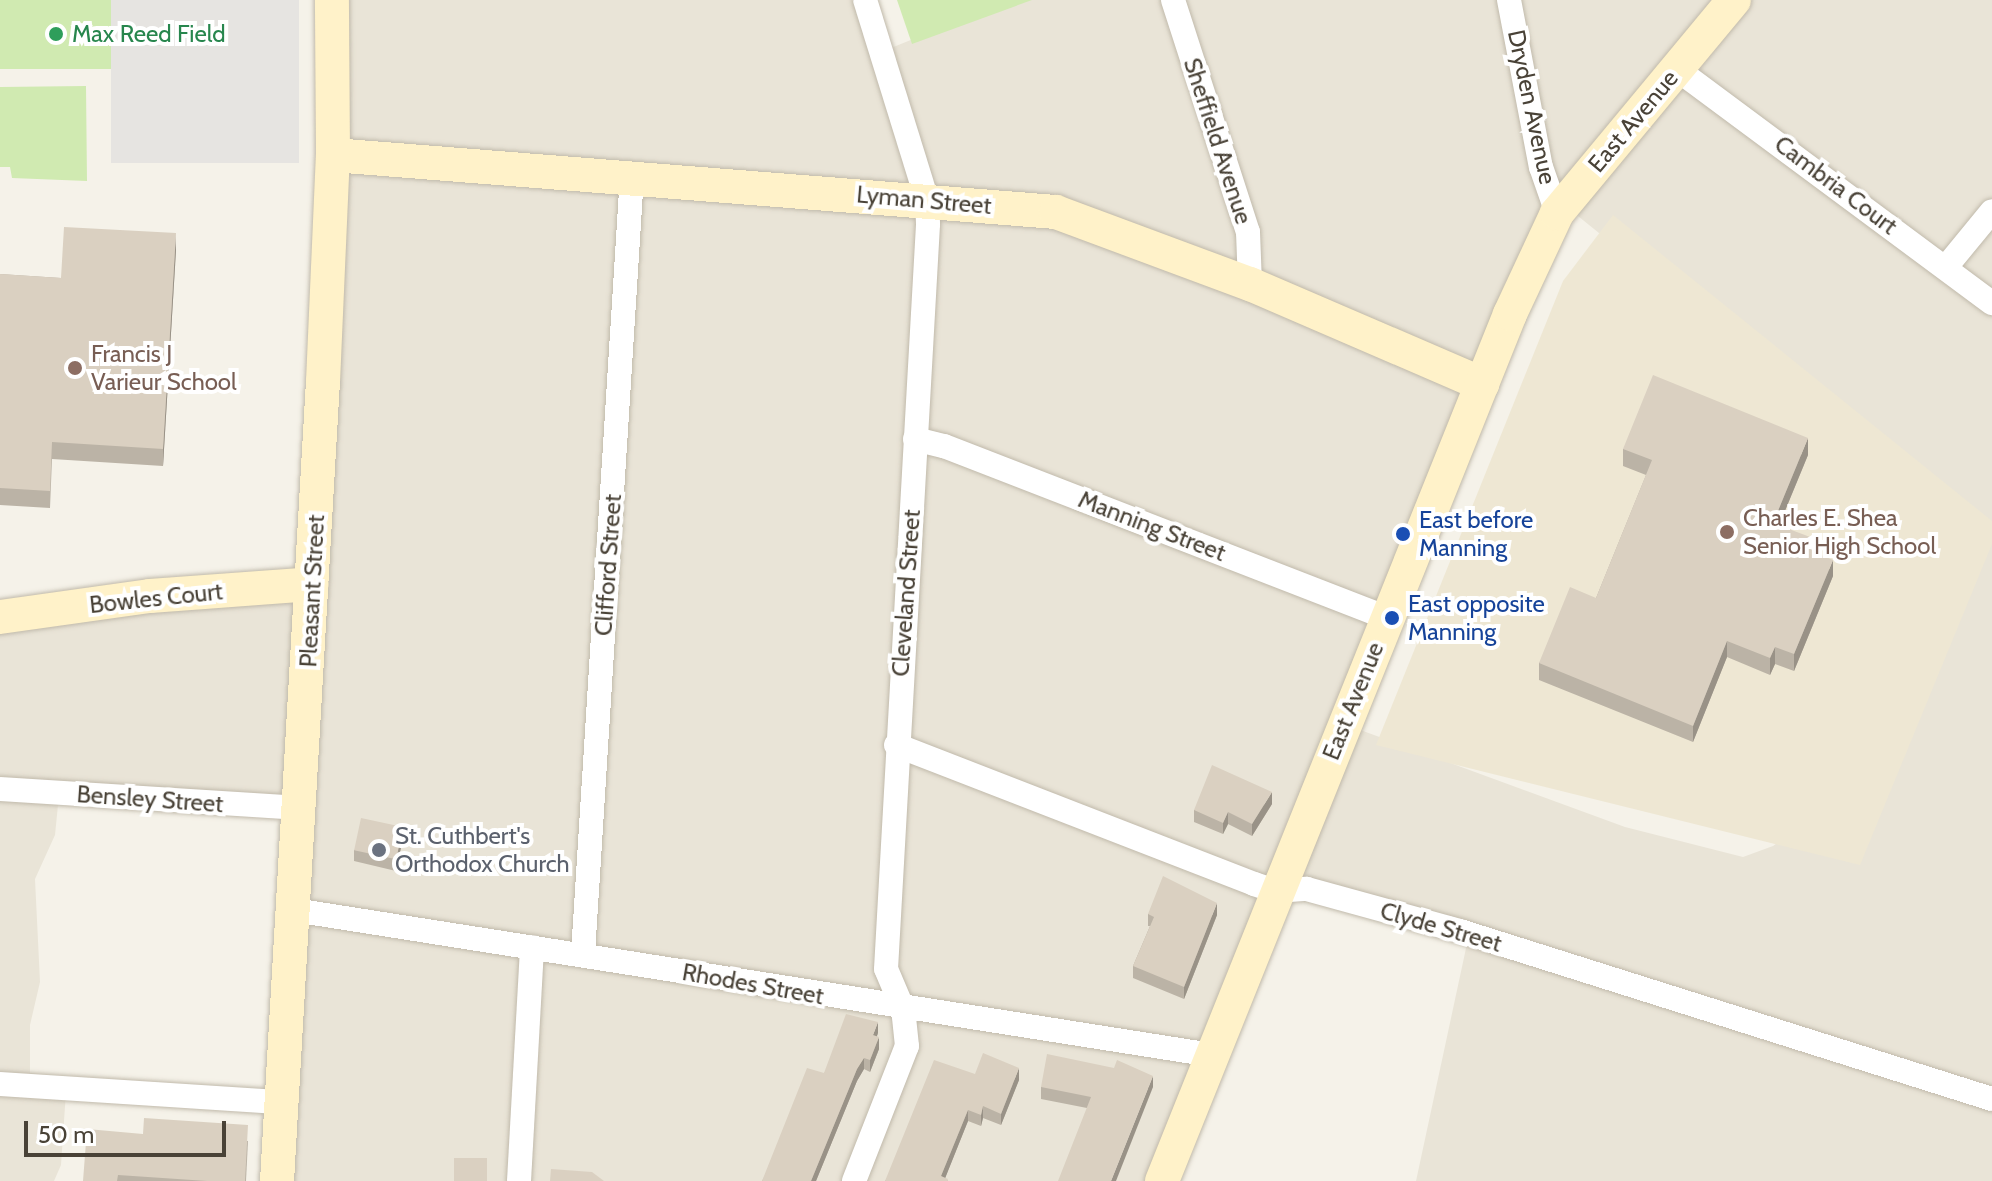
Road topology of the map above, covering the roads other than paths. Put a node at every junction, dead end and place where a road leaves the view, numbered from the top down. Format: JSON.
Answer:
{"nodes":[{"id":1,"x":332,"y":0,"type":"edge"},
{"id":2,"x":865,"y":0,"type":"edge"},
{"id":3,"x":1173,"y":0,"type":"edge"},
{"id":4,"x":1509,"y":0,"type":"edge"},
{"id":5,"x":1734,"y":0,"type":"edge"},
{"id":6,"x":1678,"y":70,"type":"junction"},
{"id":7,"x":333,"y":155,"type":"junction"},
{"id":8,"x":632,"y":175,"type":"junction"},
{"id":9,"x":927,"y":200,"type":"junction"},
{"id":10,"x":1992,"y":211,"type":"edge"},
{"id":11,"x":1557,"y":213,"type":"junction"},
{"id":12,"x":1946,"y":267,"type":"junction"},
{"id":13,"x":1250,"y":284,"type":"junction"},
{"id":14,"x":1992,"y":303,"type":"edge"},
{"id":15,"x":1482,"y":384,"type":"junction"},
{"id":16,"x":915,"y":439,"type":"junction"},
{"id":17,"x":312,"y":584,"type":"junction"},
{"id":18,"x":0,"y":617,"type":"edge"},
{"id":19,"x":1387,"y":618,"type":"junction"},
{"id":20,"x":896,"y":745,"type":"junction"},
{"id":21,"x":0,"y":789,"type":"edge"},
{"id":22,"x":300,"y":808,"type":"junction"},
{"id":23,"x":1275,"y":891,"type":"junction"},
{"id":24,"x":294,"y":910,"type":"junction"},
{"id":25,"x":532,"y":947,"type":"junction"},
{"id":26,"x":583,"y":954,"type":"junction"},
{"id":27,"x":903,"y":1009,"type":"junction"},
{"id":28,"x":1212,"y":1055,"type":"junction"},
{"id":29,"x":0,"y":1084,"type":"edge"},
{"id":30,"x":1992,"y":1099,"type":"edge"},
{"id":31,"x":281,"y":1102,"type":"junction"},
{"id":32,"x":277,"y":1181,"type":"edge"},
{"id":33,"x":519,"y":1181,"type":"edge"},
{"id":34,"x":854,"y":1181,"type":"edge"},
{"id":35,"x":1162,"y":1181,"type":"edge"}],
"edges":[{"from":1,"to":7,"type":"street","name":"Pleasant Street"},
{"from":2,"to":9,"type":"street","name":"Cleveland Street"},
{"from":3,"to":13,"type":"street","name":"Sheffield Avenue"},
{"from":4,"to":11,"type":"street","name":"Dryden Avenue"},
{"from":5,"to":6,"type":"street","name":"East Avenue"},
{"from":6,"to":11,"type":"street","name":"East Avenue"},
{"from":6,"to":12,"type":"street","name":"Cambria Court"},
{"from":7,"to":8,"type":"street","name":"Lyman Street"},
{"from":7,"to":17,"type":"street","name":"Pleasant Street"},
{"from":8,"to":9,"type":"street","name":"Lyman Street"},
{"from":8,"to":26,"type":"street","name":"Clifford Street"},
{"from":9,"to":13,"type":"street","name":"Lyman Street"},
{"from":9,"to":16,"type":"street","name":"Cleveland Street"},
{"from":10,"to":12,"type":"street"},
{"from":11,"to":15,"type":"street","name":"East Avenue"},
{"from":12,"to":14,"type":"street","name":"Cambria Court"},
{"from":13,"to":15,"type":"street","name":"Lyman Street"},
{"from":15,"to":19,"type":"street","name":"East Avenue"},
{"from":16,"to":19,"type":"street","name":"Manning Street"},
{"from":16,"to":20,"type":"street","name":"Cleveland Street"},
{"from":17,"to":18,"type":"street","name":"Bowles Court"},
{"from":17,"to":22,"type":"street","name":"Pleasant Street"},
{"from":19,"to":23,"type":"street","name":"East Avenue"},
{"from":20,"to":23,"type":"street","name":"Clyde Street"},
{"from":20,"to":27,"type":"street","name":"Cleveland Street"},
{"from":21,"to":22,"type":"street","name":"Bensley Street"},
{"from":22,"to":24,"type":"street","name":"Pleasant Street"},
{"from":23,"to":28,"type":"street","name":"East Avenue"},
{"from":23,"to":30,"type":"street","name":"Clyde Street"},
{"from":24,"to":25,"type":"street","name":"Rhodes Street"},
{"from":24,"to":31,"type":"street","name":"Pleasant Street"},
{"from":25,"to":26,"type":"street","name":"Rhodes Street"},
{"from":25,"to":33,"type":"street"},
{"from":26,"to":27,"type":"street","name":"Rhodes Street"},
{"from":27,"to":28,"type":"street","name":"Rhodes Street"},
{"from":27,"to":34,"type":"street","name":"Cleveland Street"},
{"from":28,"to":35,"type":"street","name":"East Avenue"},
{"from":29,"to":31,"type":"street"},
{"from":31,"to":32,"type":"street","name":"Pleasant Street"}]}
